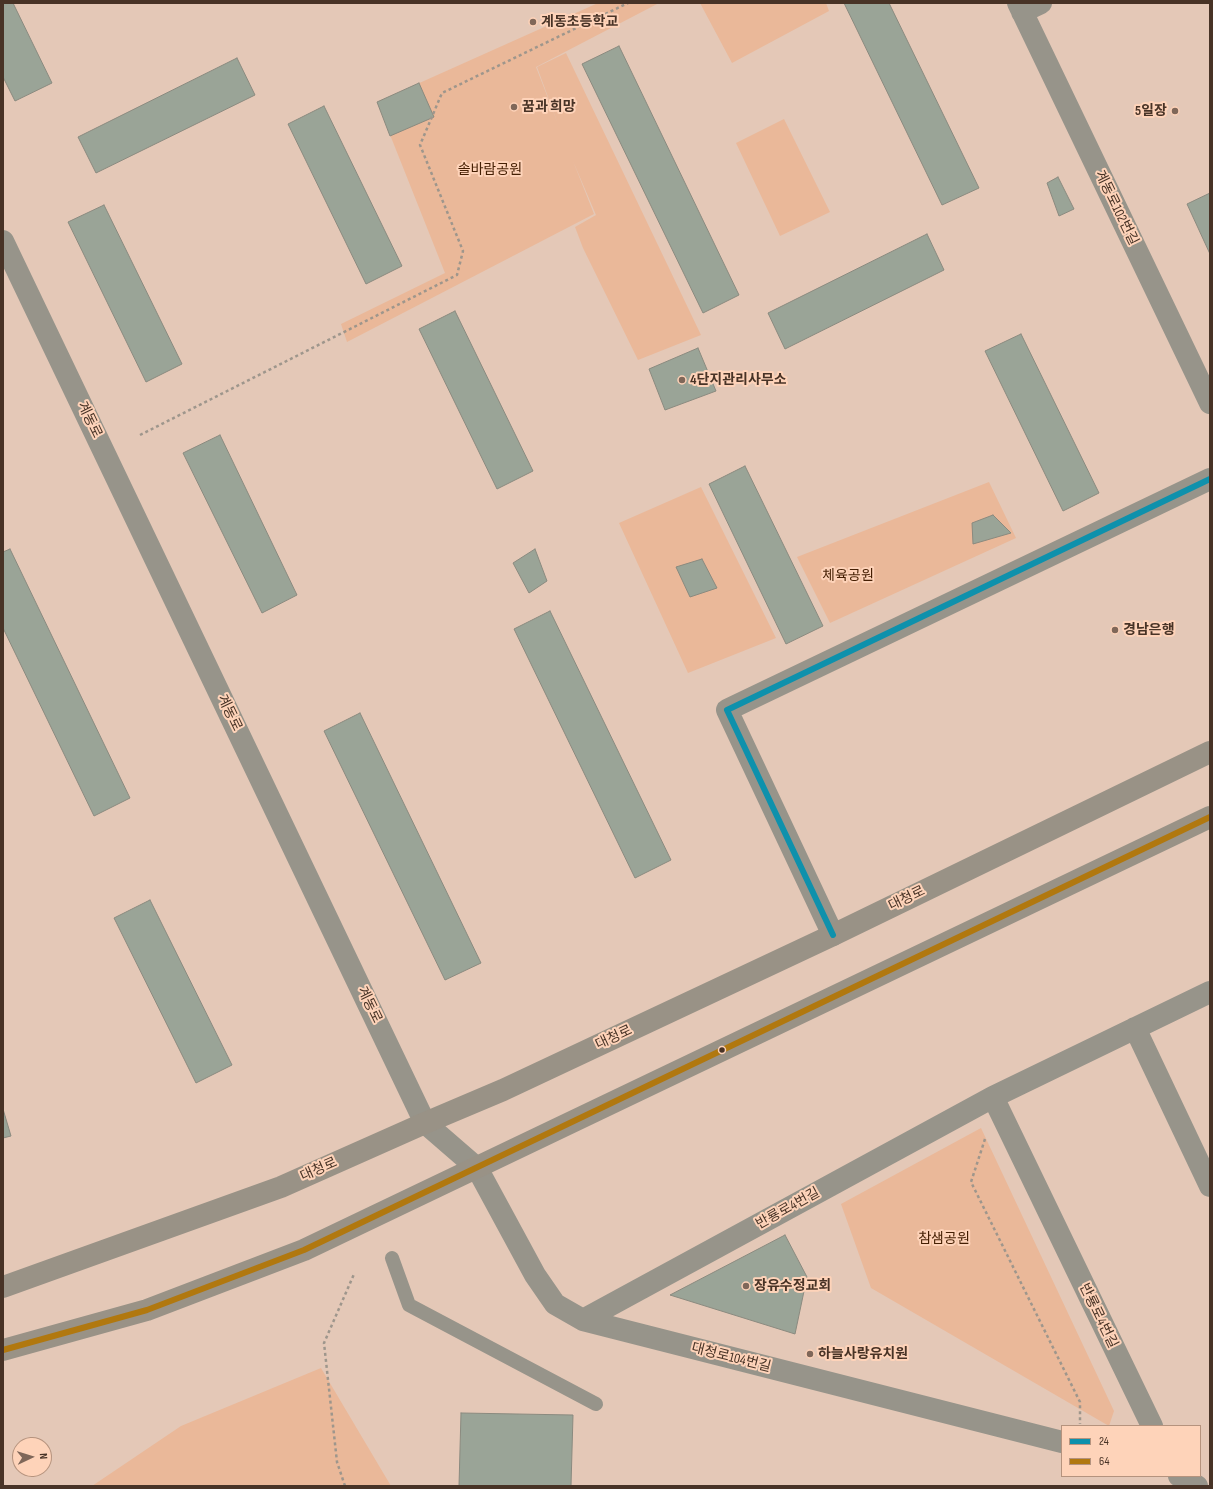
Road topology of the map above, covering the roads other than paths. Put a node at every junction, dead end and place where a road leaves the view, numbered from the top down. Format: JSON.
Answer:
{"nodes":[{"id":1,"x":1027,"y":6,"type":"edge"},
{"id":2,"x":3,"y":241,"type":"edge"},
{"id":3,"x":1210,"y":403,"type":"edge"},
{"id":4,"x":1210,"y":479,"type":"edge"},
{"id":5,"x":1210,"y":752,"type":"edge"},
{"id":6,"x":1210,"y":817,"type":"edge"},
{"id":7,"x":833,"y":935,"type":"junction"},
{"id":8,"x":1210,"y":992,"type":"edge"},
{"id":9,"x":1135,"y":1028,"type":"junction"},
{"id":10,"x":995,"y":1101,"type":"junction"},
{"id":11,"x":425,"y":1123,"type":"junction"},
{"id":12,"x":477,"y":1168,"type":"junction"},
{"id":13,"x":1210,"y":1186,"type":"edge"},
{"id":14,"x":392,"y":1258,"type":"dead end"},
{"id":15,"x":3,"y":1287,"type":"edge"},
{"id":16,"x":583,"y":1320,"type":"junction"},
{"id":17,"x":3,"y":1350,"type":"edge"},
{"id":18,"x":596,"y":1404,"type":"dead end"},
{"id":19,"x":1152,"y":1425,"type":"edge"},
{"id":20,"x":1061,"y":1442,"type":"edge"},
{"id":21,"x":1181,"y":1477,"type":"edge"},
{"id":22,"x":1197,"y":1486,"type":"edge"}],
"edges":[{"from":1,"to":3,"type":"street","name":"계동로102번길"},
{"from":2,"to":11,"type":"street","name":"계동로"},
{"from":4,"to":7,"type":"street"},
{"from":5,"to":7,"type":"main road","name":"대청로"},
{"from":6,"to":12,"type":"main road"},
{"from":7,"to":11,"type":"main road","name":"대청로"},
{"from":8,"to":9,"type":"street","name":"반룡로4번길"},
{"from":9,"to":10,"type":"street","name":"반룡로4번길"},
{"from":9,"to":13,"type":"street"},
{"from":10,"to":16,"type":"street","name":"반룡로4번길"},
{"from":10,"to":19,"type":"street","name":"반룡로4번길"},
{"from":11,"to":12,"type":"street","name":"계동로"},
{"from":11,"to":15,"type":"main road","name":"대청로"},
{"from":12,"to":16,"type":"street","name":"대청로104번길"},
{"from":12,"to":17,"type":"main road"},
{"from":14,"to":18,"type":"lane"},
{"from":16,"to":20,"type":"street","name":"대청로104번길"},
{"from":21,"to":22,"type":"street"}]}
